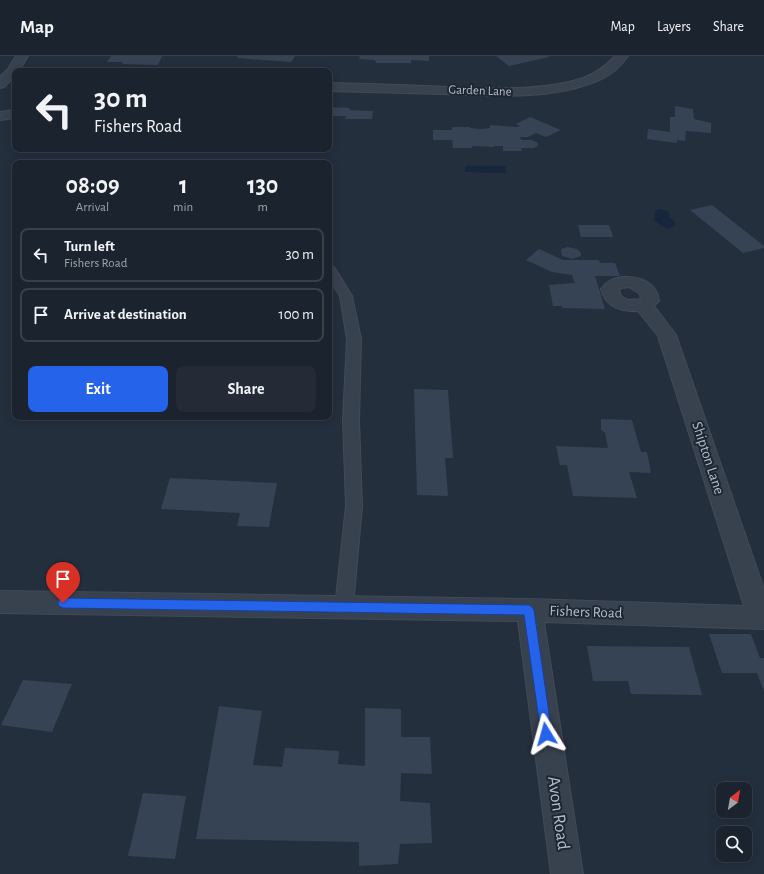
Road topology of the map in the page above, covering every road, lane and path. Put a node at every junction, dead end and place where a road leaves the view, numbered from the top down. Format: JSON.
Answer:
{"nodes":[{"id":1,"x":22,"y":56,"type":"edge"},
{"id":2,"x":622,"y":56,"type":"edge"},
{"id":3,"x":15,"y":68,"type":"edge"},
{"id":4,"x":12,"y":72,"type":"edge"},
{"id":5,"x":0,"y":84,"type":"edge"},
{"id":6,"x":332,"y":87,"type":"edge"},
{"id":7,"x":12,"y":114,"type":"edge"},
{"id":8,"x":0,"y":116,"type":"edge"},
{"id":9,"x":332,"y":273,"type":"edge"},
{"id":10,"x":643,"y":305,"type":"dead end"},
{"id":11,"x":0,"y":602,"type":"edge"},
{"id":12,"x":344,"y":607,"type":"junction"},
{"id":13,"x":529,"y":610,"type":"junction"},
{"id":14,"x":763,"y":618,"type":"edge"},
{"id":15,"x":566,"y":874,"type":"edge"}],
"edges":[{"from":1,"to":3,"type":"street"},
{"from":2,"to":6,"type":"street","name":"Garden Lane"},
{"from":4,"to":5,"type":"street"},
{"from":7,"to":8,"type":"street"},
{"from":9,"to":12,"type":"lane"},
{"from":10,"to":14,"type":"street","name":"Shipton Lane"},
{"from":11,"to":12,"type":"street","name":"Fishers Road"},
{"from":12,"to":13,"type":"street","name":"Fishers Road"},
{"from":13,"to":14,"type":"street","name":"Fishers Road"},
{"from":13,"to":15,"type":"street","name":"Avon Road"}]}
